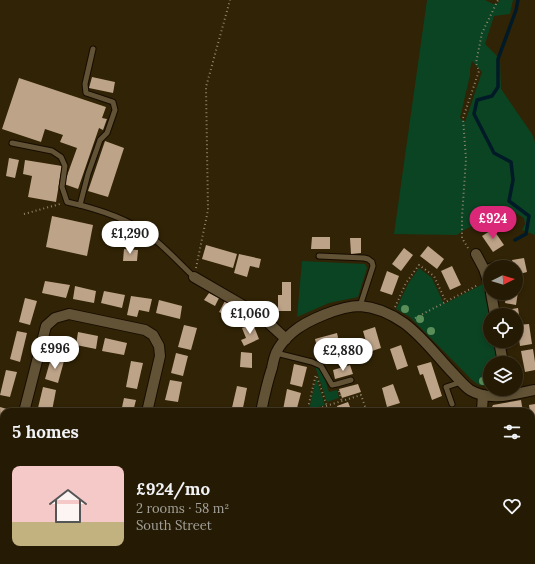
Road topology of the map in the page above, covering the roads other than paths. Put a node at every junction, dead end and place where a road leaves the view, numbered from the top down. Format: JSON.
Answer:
{"nodes":[{"id":1,"x":93,"y":49,"type":"dead end"},
{"id":2,"x":12,"y":143,"type":"dead end"},
{"id":3,"x":80,"y":205,"type":"junction"},
{"id":4,"x":476,"y":254,"type":"road end"},
{"id":5,"x":319,"y":256,"type":"dead end"},
{"id":6,"x":483,"y":270,"type":"edge"},
{"id":7,"x":194,"y":277,"type":"joint"},
{"id":8,"x":360,"y":306,"type":"junction"},
{"id":9,"x":290,"y":335,"type":"junction"},
{"id":10,"x":276,"y":353,"type":"junction"},
{"id":11,"x":351,"y":380,"type":"dead end"},
{"id":12,"x":461,"y":382,"type":"junction"},
{"id":13,"x":535,"y":390,"type":"edge"},
{"id":14,"x":523,"y":391,"type":"edge"},
{"id":15,"x":483,"y":395,"type":"joint"},
{"id":16,"x":452,"y":404,"type":"dead end"},
{"id":17,"x":25,"y":408,"type":"edge"},
{"id":18,"x":148,"y":408,"type":"edge"},
{"id":19,"x":262,"y":408,"type":"edge"},
{"id":20,"x":482,"y":408,"type":"edge"}],
"edges":[{"from":1,"to":3,"type":"lane"},
{"from":2,"to":3,"type":"lane"},
{"from":3,"to":7,"type":"lane"},
{"from":4,"to":6,"type":"street"},
{"from":5,"to":8,"type":"lane"},
{"from":7,"to":9,"type":"street"},
{"from":8,"to":9,"type":"street"},
{"from":8,"to":12,"type":"street"},
{"from":9,"to":10,"type":"street"},
{"from":10,"to":11,"type":"lane"},
{"from":10,"to":19,"type":"street"},
{"from":12,"to":15,"type":"street"},
{"from":12,"to":16,"type":"lane"},
{"from":13,"to":14,"type":"street"},
{"from":15,"to":20,"type":"street"},
{"from":17,"to":18,"type":"street"}]}
